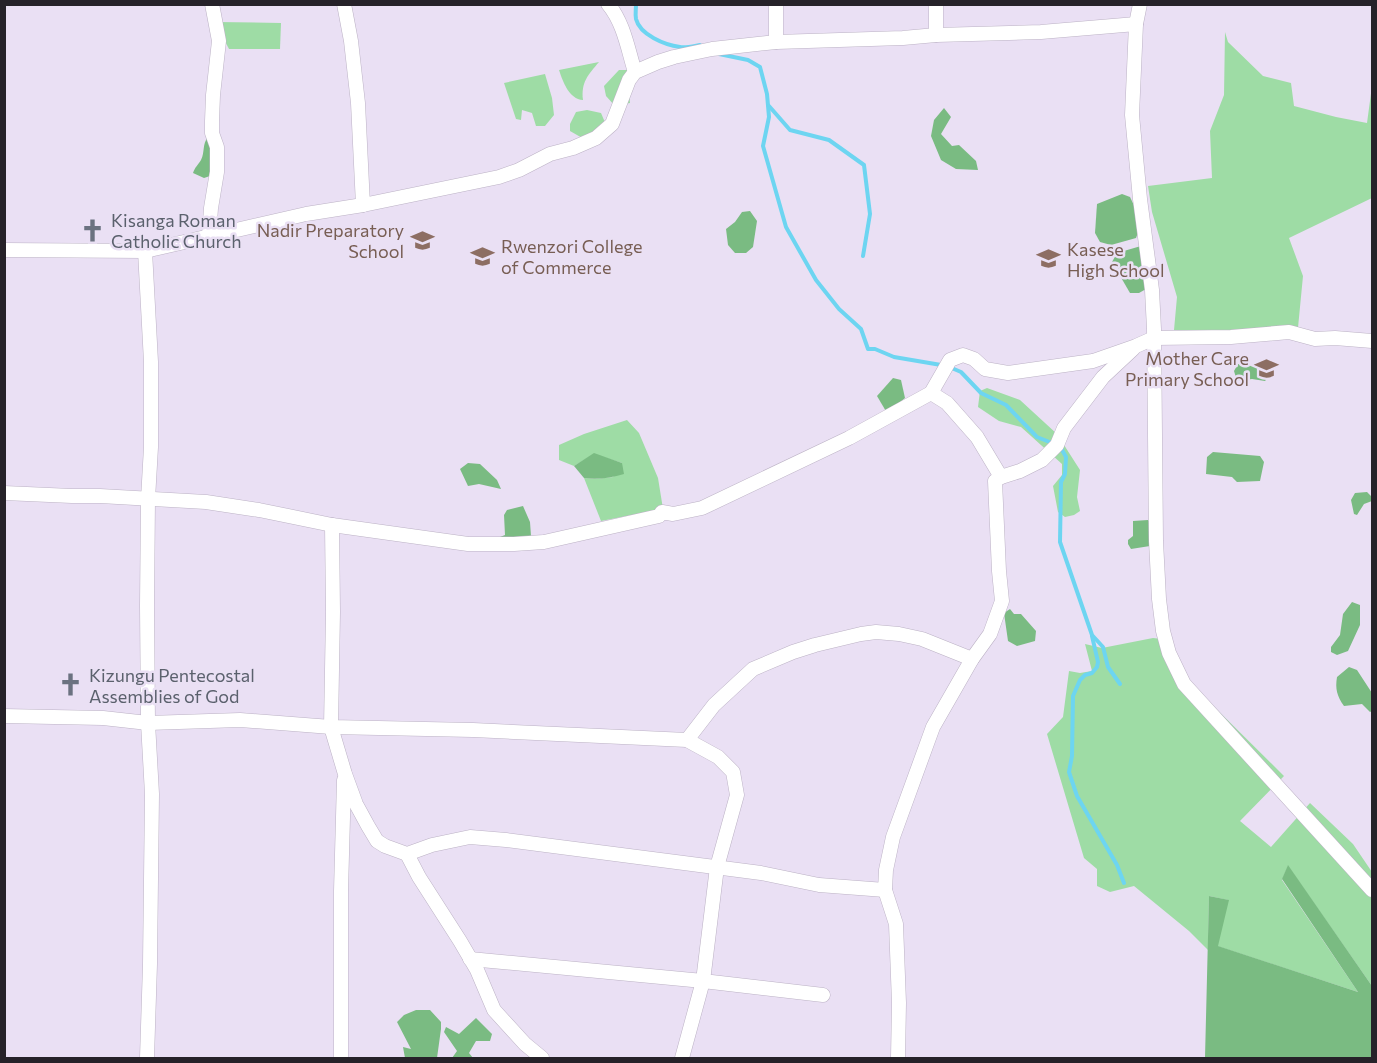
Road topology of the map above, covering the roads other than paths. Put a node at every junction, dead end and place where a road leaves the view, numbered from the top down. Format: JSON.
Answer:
{"nodes":[{"id":1,"x":212,"y":4,"type":"edge"},
{"id":2,"x":344,"y":4,"type":"edge"},
{"id":3,"x":608,"y":4,"type":"edge"},
{"id":4,"x":776,"y":4,"type":"edge"},
{"id":5,"x":936,"y":4,"type":"edge"},
{"id":6,"x":1140,"y":4,"type":"edge"},
{"id":7,"x":1136,"y":24,"type":"junction"},
{"id":8,"x":936,"y":35,"type":"junction"},
{"id":9,"x":776,"y":42,"type":"junction"},
{"id":10,"x":635,"y":72,"type":"junction"},
{"id":11,"x":363,"y":205,"type":"junction"},
{"id":12,"x":209,"y":236,"type":"junction"},
{"id":13,"x":4,"y":250,"type":"edge"},
{"id":14,"x":145,"y":251,"type":"junction"},
{"id":15,"x":1154,"y":338,"type":"junction"},
{"id":16,"x":1372,"y":341,"type":"edge"},
{"id":17,"x":1136,"y":346,"type":"junction"},
{"id":18,"x":931,"y":393,"type":"junction"},
{"id":19,"x":1001,"y":477,"type":"junction"},
{"id":20,"x":4,"y":493,"type":"edge"},
{"id":21,"x":148,"y":499,"type":"junction"},
{"id":22,"x":332,"y":525,"type":"junction"},
{"id":23,"x":972,"y":659,"type":"junction"},
{"id":24,"x":4,"y":716,"type":"edge"},
{"id":25,"x":148,"y":723,"type":"junction"},
{"id":26,"x":331,"y":727,"type":"junction"},
{"id":27,"x":687,"y":740,"type":"junction"},
{"id":28,"x":345,"y":774,"type":"junction"},
{"id":29,"x":408,"y":854,"type":"junction"},
{"id":30,"x":717,"y":867,"type":"junction"},
{"id":31,"x":885,"y":890,"type":"junction"},
{"id":32,"x":1372,"y":890,"type":"edge"},
{"id":33,"x":470,"y":959,"type":"junction"},
{"id":34,"x":703,"y":981,"type":"junction"},
{"id":35,"x":823,"y":995,"type":"dead end"},
{"id":36,"x":147,"y":1059,"type":"edge"},
{"id":37,"x":341,"y":1059,"type":"edge"},
{"id":38,"x":542,"y":1059,"type":"edge"},
{"id":39,"x":682,"y":1059,"type":"edge"},
{"id":40,"x":898,"y":1059,"type":"edge"}],
"edges":[{"from":1,"to":12,"type":"street"},
{"from":2,"to":11,"type":"street"},
{"from":3,"to":10,"type":"street"},
{"from":4,"to":9,"type":"street"},
{"from":5,"to":8,"type":"street"},
{"from":6,"to":7,"type":"street"},
{"from":7,"to":8,"type":"street"},
{"from":7,"to":15,"type":"street"},
{"from":8,"to":9,"type":"street"},
{"from":9,"to":10,"type":"street"},
{"from":10,"to":11,"type":"street"},
{"from":11,"to":12,"type":"street"},
{"from":12,"to":14,"type":"street"},
{"from":13,"to":14,"type":"street"},
{"from":14,"to":21,"type":"street"},
{"from":15,"to":16,"type":"street"},
{"from":15,"to":17,"type":"street"},
{"from":15,"to":32,"type":"street"},
{"from":17,"to":18,"type":"street"},
{"from":17,"to":19,"type":"street"},
{"from":18,"to":19,"type":"street"},
{"from":18,"to":22,"type":"street"},
{"from":19,"to":23,"type":"street"},
{"from":20,"to":21,"type":"street"},
{"from":21,"to":22,"type":"street"},
{"from":21,"to":25,"type":"street"},
{"from":22,"to":26,"type":"street"},
{"from":23,"to":27,"type":"street"},
{"from":23,"to":31,"type":"street"},
{"from":24,"to":25,"type":"street"},
{"from":25,"to":26,"type":"street"},
{"from":25,"to":36,"type":"street"},
{"from":26,"to":27,"type":"street"},
{"from":26,"to":28,"type":"street"},
{"from":27,"to":30,"type":"street"},
{"from":28,"to":29,"type":"street"},
{"from":28,"to":37,"type":"street"},
{"from":29,"to":30,"type":"street"},
{"from":29,"to":33,"type":"street"},
{"from":30,"to":31,"type":"street"},
{"from":30,"to":34,"type":"street"},
{"from":31,"to":40,"type":"street"},
{"from":33,"to":34,"type":"street"},
{"from":33,"to":38,"type":"street"},
{"from":34,"to":35,"type":"street"},
{"from":34,"to":39,"type":"street"}]}
